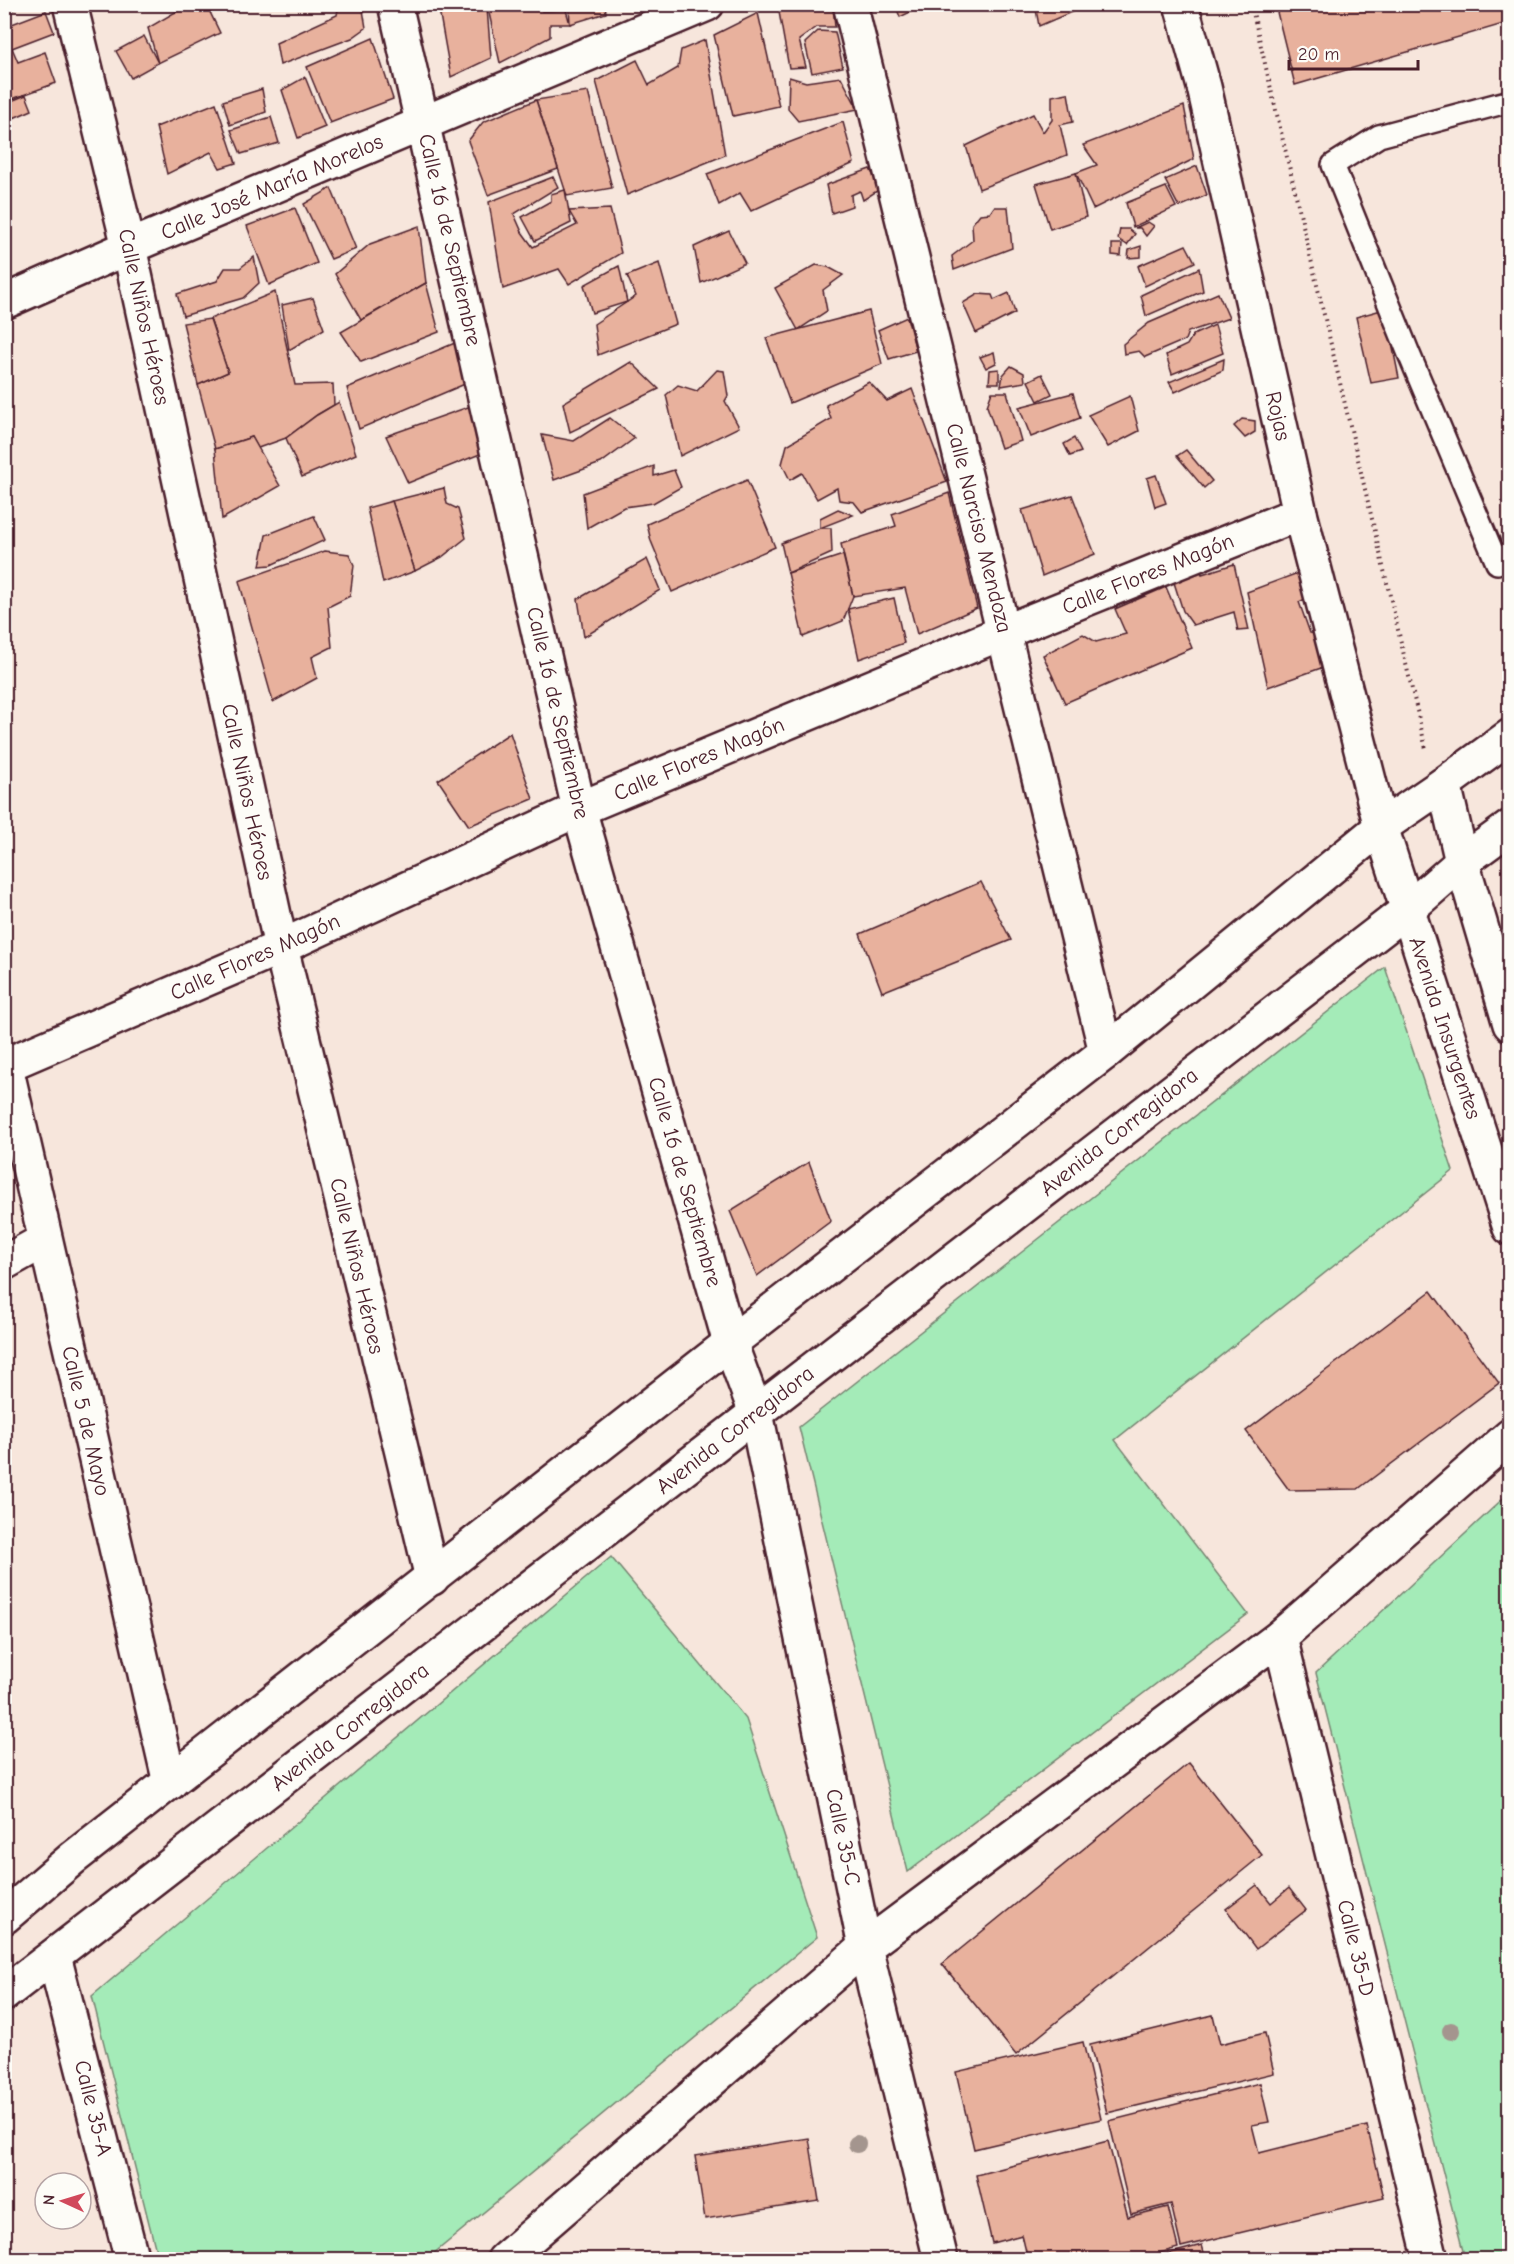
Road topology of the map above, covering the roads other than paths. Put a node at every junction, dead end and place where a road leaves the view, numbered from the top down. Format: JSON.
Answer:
{"nodes":[{"id":1,"x":70,"y":4,"type":"edge"},
{"id":2,"x":395,"y":4,"type":"edge"},
{"id":3,"x":707,"y":4,"type":"edge"},
{"id":4,"x":850,"y":4,"type":"edge"},
{"id":5,"x":1181,"y":4,"type":"edge"},
{"id":6,"x":1509,"y":101,"type":"edge"},
{"id":7,"x":423,"y":123,"type":"junction"},
{"id":8,"x":129,"y":247,"type":"junction"},
{"id":9,"x":4,"y":302,"type":"edge"},
{"id":10,"x":1300,"y":513,"type":"junction"},
{"id":11,"x":1509,"y":553,"type":"edge"},
{"id":12,"x":1004,"y":632,"type":"junction"},
{"id":13,"x":1509,"y":736,"type":"edge"},
{"id":14,"x":1436,"y":772,"type":"junction"},
{"id":15,"x":579,"y":809,"type":"junction"},
{"id":16,"x":1381,"y":827,"type":"junction"},
{"id":17,"x":1509,"y":827,"type":"edge"},
{"id":18,"x":1462,"y":862,"type":"junction"},
{"id":19,"x":1406,"y":911,"type":"junction"},
{"id":20,"x":281,"y":947,"type":"junction"},
{"id":21,"x":1509,"y":1024,"type":"edge"},
{"id":22,"x":1106,"y":1052,"type":"junction"},
{"id":23,"x":5,"y":1062,"type":"edge"},
{"id":24,"x":1509,"y":1228,"type":"edge"},
{"id":25,"x":45,"y":1240,"type":"junction"},
{"id":26,"x":4,"y":1263,"type":"edge"},
{"id":27,"x":730,"y":1343,"type":"junction"},
{"id":28,"x":756,"y":1413,"type":"junction"},
{"id":29,"x":1509,"y":1437,"type":"edge"},
{"id":30,"x":432,"y":1578,"type":"junction"},
{"id":31,"x":1281,"y":1637,"type":"junction"},
{"id":32,"x":170,"y":1783,"type":"junction"},
{"id":33,"x":4,"y":1917,"type":"edge"},
{"id":34,"x":865,"y":1947,"type":"junction"},
{"id":35,"x":54,"y":1956,"type":"junction"},
{"id":36,"x":4,"y":1994,"type":"edge"},
{"id":37,"x":132,"y":2259,"type":"edge"},
{"id":38,"x":504,"y":2259,"type":"edge"},
{"id":39,"x":941,"y":2259,"type":"edge"},
{"id":40,"x":1431,"y":2259,"type":"edge"}],
"edges":[{"from":1,"to":8,"type":"street","name":"Calle Niños Héroes"},
{"from":2,"to":7,"type":"street","name":"Calle 16 de Septiembre"},
{"from":3,"to":7,"type":"street","name":"Calle José María Morelos"},
{"from":4,"to":12,"type":"street","name":"Calle Narciso Mendoza"},
{"from":5,"to":10,"type":"street","name":"Rojas"},
{"from":6,"to":11,"type":"lane"},
{"from":7,"to":8,"type":"street","name":"Calle José María Morelos"},
{"from":7,"to":15,"type":"street","name":"Calle 16 de Septiembre"},
{"from":8,"to":9,"type":"street","name":"Calle José María Morelos"},
{"from":8,"to":20,"type":"street","name":"Calle Niños Héroes"},
{"from":10,"to":12,"type":"street","name":"Calle Flores Magón"},
{"from":10,"to":16,"type":"street","name":"Rojas"},
{"from":12,"to":15,"type":"street","name":"Calle Flores Magón"},
{"from":12,"to":22,"type":"street","name":"Calle Narciso Mendoza"},
{"from":13,"to":14,"type":"street"},
{"from":14,"to":16,"type":"street"},
{"from":14,"to":18,"type":"street"},
{"from":15,"to":20,"type":"street","name":"Calle Flores Magón"},
{"from":15,"to":27,"type":"street","name":"Calle 16 de Septiembre"},
{"from":16,"to":19,"type":"street","name":"Avenida Insurgentes"},
{"from":16,"to":22,"type":"street"},
{"from":17,"to":18,"type":"street","name":"Avenida Corregidora"},
{"from":18,"to":19,"type":"street","name":"Avenida Corregidora"},
{"from":18,"to":21,"type":"street"},
{"from":19,"to":24,"type":"street","name":"Avenida Insurgentes"},
{"from":19,"to":28,"type":"street","name":"Avenida Corregidora"},
{"from":20,"to":23,"type":"street","name":"Calle Flores Magón"},
{"from":20,"to":30,"type":"street","name":"Calle Niños Héroes"},
{"from":22,"to":27,"type":"street"},
{"from":23,"to":25,"type":"street","name":"Calle 5 de Mayo"},
{"from":25,"to":26,"type":"street"},
{"from":25,"to":32,"type":"street","name":"Calle 5 de Mayo"},
{"from":27,"to":28,"type":"street","name":"Calle 16 de Septiembre"},
{"from":27,"to":30,"type":"street"},
{"from":28,"to":34,"type":"street","name":"Calle 35-C"},
{"from":28,"to":35,"type":"street","name":"Avenida Corregidora"},
{"from":29,"to":31,"type":"street"},
{"from":30,"to":32,"type":"street"},
{"from":31,"to":34,"type":"street"},
{"from":31,"to":40,"type":"street","name":"Calle 35-D"},
{"from":32,"to":33,"type":"street"},
{"from":34,"to":38,"type":"street"},
{"from":34,"to":39,"type":"street","name":"Calle 35-C"},
{"from":35,"to":36,"type":"street","name":"Avenida Corregidora"},
{"from":35,"to":37,"type":"street","name":"Calle 35-A"}]}
